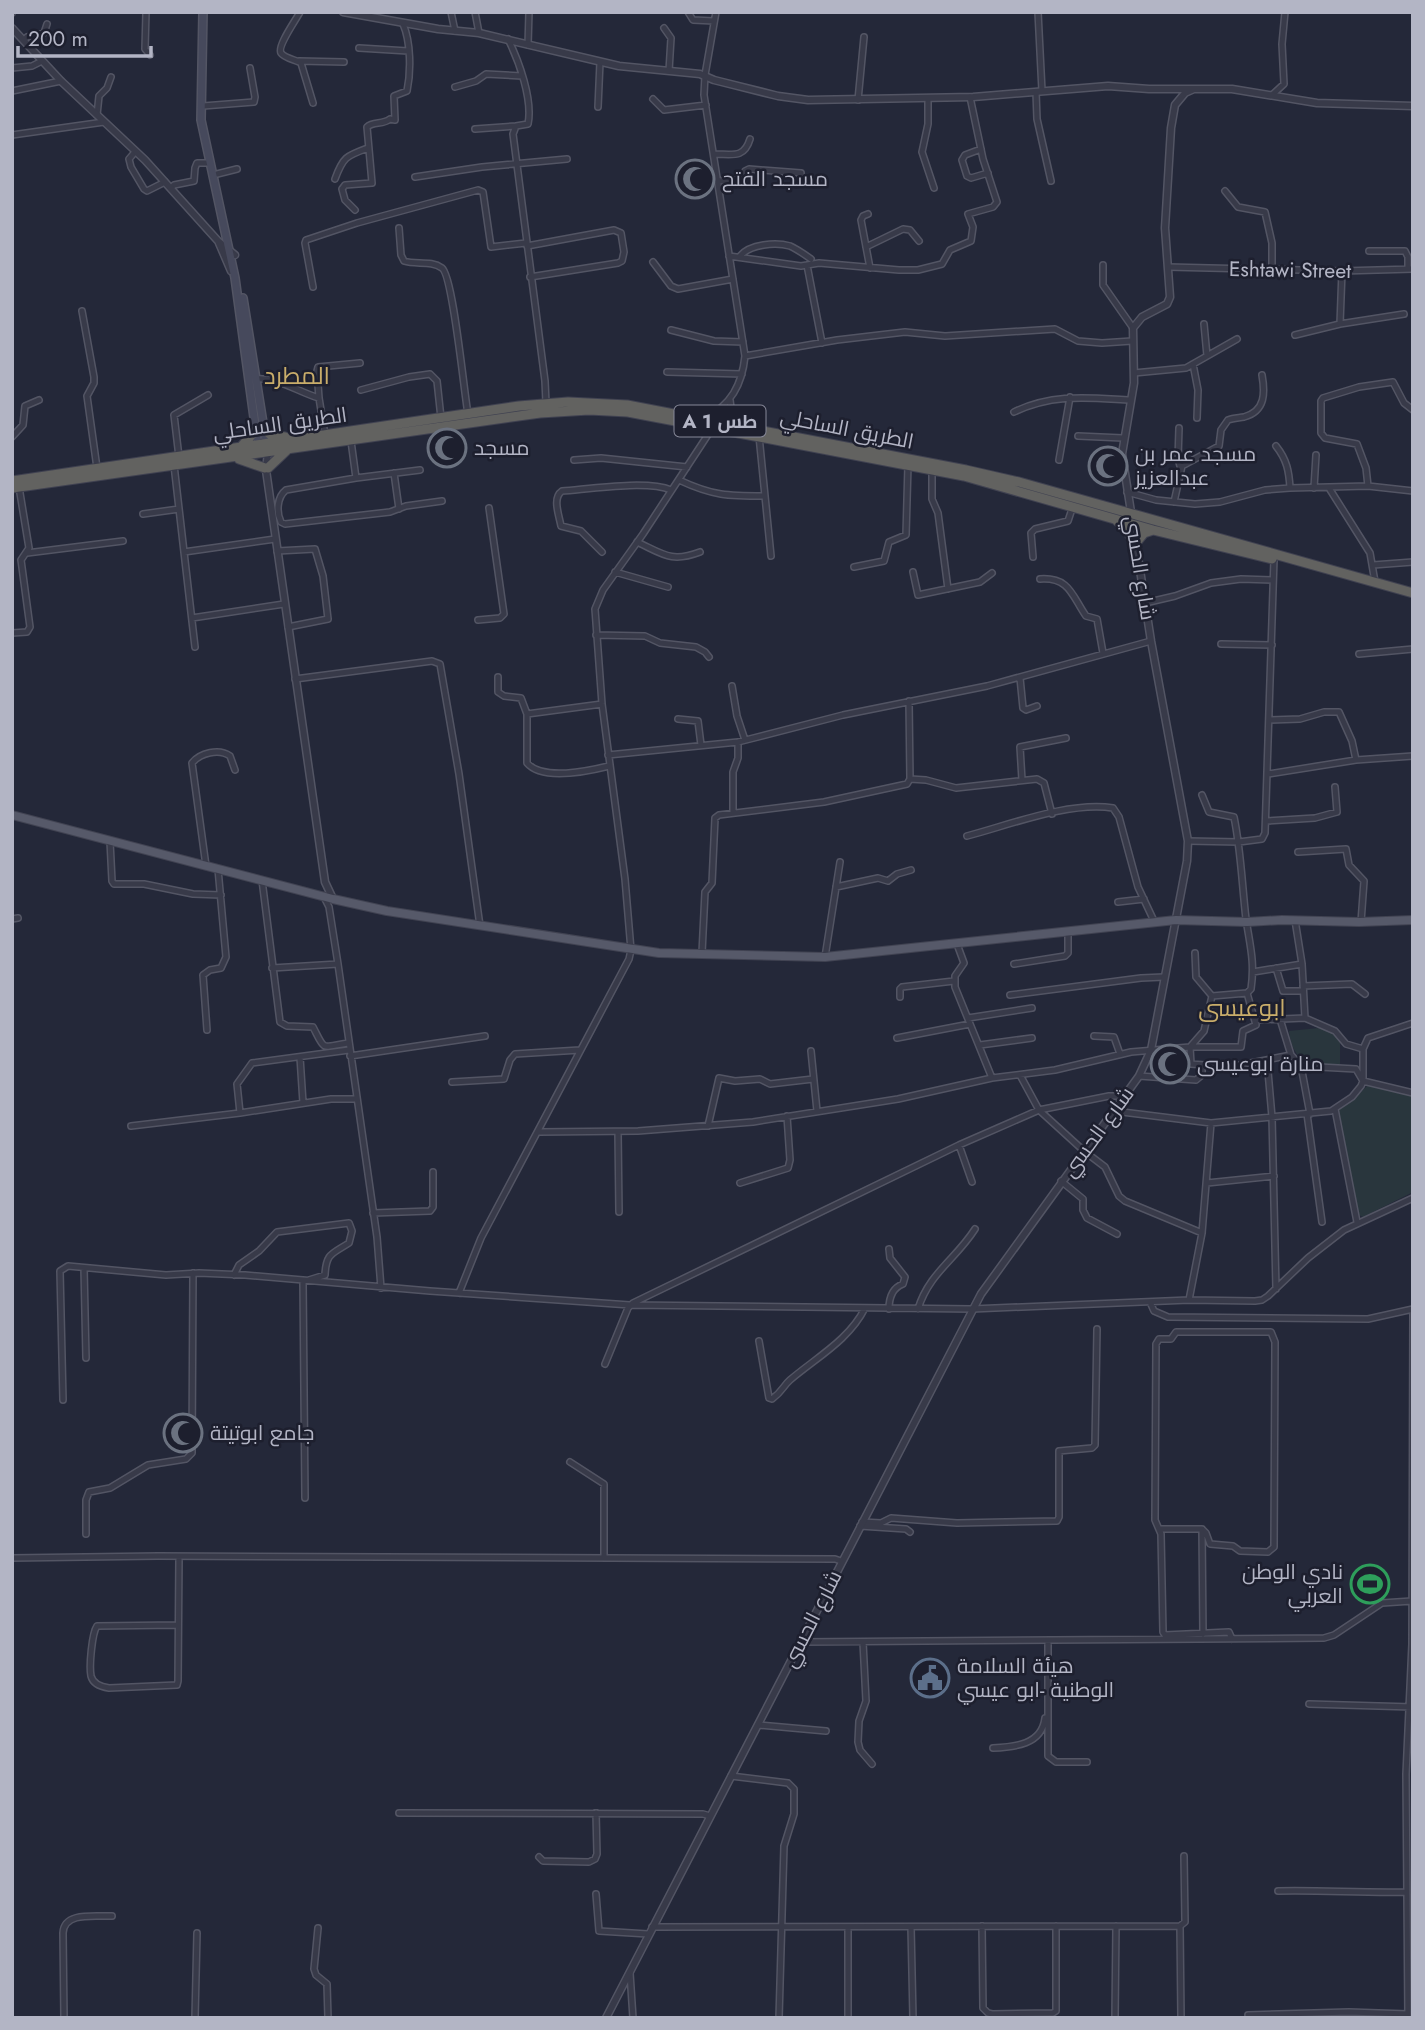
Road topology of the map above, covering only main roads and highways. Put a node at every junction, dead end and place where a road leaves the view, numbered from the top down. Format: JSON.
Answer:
{"nodes":[{"id":1,"x":205,"y":12,"type":"edge"},
{"id":2,"x":202,"y":87,"type":"junction"},
{"id":3,"x":233,"y":253,"type":"junction"},
{"id":4,"x":260,"y":430,"type":"junction"},
{"id":5,"x":297,"y":440,"type":"junction"},
{"id":6,"x":239,"y":448,"type":"junction"},
{"id":7,"x":263,"y":449,"type":"junction"},
{"id":8,"x":288,"y":450,"type":"junction"},
{"id":9,"x":234,"y":458,"type":"junction"},
{"id":10,"x":177,"y":461,"type":"junction"},
{"id":11,"x":15,"y":485,"type":"edge"},
{"id":12,"x":1112,"y":518,"type":"junction"},
{"id":13,"x":1153,"y":530,"type":"junction"},
{"id":14,"x":1413,"y":593,"type":"edge"},
{"id":15,"x":1413,"y":599,"type":"edge"},
{"id":16,"x":12,"y":815,"type":"edge"},
{"id":17,"x":1413,"y":920,"type":"edge"}],
"edges":[{"from":1,"to":2,"type":"main road"},
{"from":2,"to":3,"type":"main road"},
{"from":2,"to":3,"type":"main road"},
{"from":3,"to":4,"type":"main road"},
{"from":3,"to":4,"type":"main road"},
{"from":4,"to":5,"type":"highway"},
{"from":4,"to":6,"type":"highway"},
{"from":4,"to":7,"type":"main road"},
{"from":5,"to":7,"type":"highway","name":"الطريق الساحلي","number":"A 1 طس"},
{"from":5,"to":14,"type":"highway","name":"الطريق الساحلي","number":"A 1 طس"},
{"from":6,"to":7,"type":"highway","name":"الطريق الساحلي","number":"A 1 طس"},
{"from":6,"to":10,"type":"highway","name":"الطريق الساحلي","number":"A 1 طس"},
{"from":7,"to":8,"type":"highway","name":"الطريق الساحلي","number":"A 1 طس"},
{"from":7,"to":9,"type":"highway","name":"الطريق الساحلي","number":"A 1 طس"},
{"from":8,"to":9,"type":"highway"},
{"from":8,"to":12,"type":"highway","name":"الطريق الساحلي","number":"A 1 طس"},
{"from":9,"to":10,"type":"highway","name":"الطريق الساحلي","number":"A 1 طس"},
{"from":10,"to":11,"type":"highway","name":"الطريق الساحلي","number":"A 1 طس"},
{"from":10,"to":11,"type":"highway","name":"الطريق الساحلي","number":"A 1 طس"},
{"from":12,"to":13,"type":"highway","name":"الطريق الساحلي","number":"A 1 طس"},
{"from":12,"to":13,"type":"highway"},
{"from":13,"to":15,"type":"highway","name":"الطريق الساحلي","number":"A 1 طس"},
{"from":16,"to":17,"type":"main road"}]}
